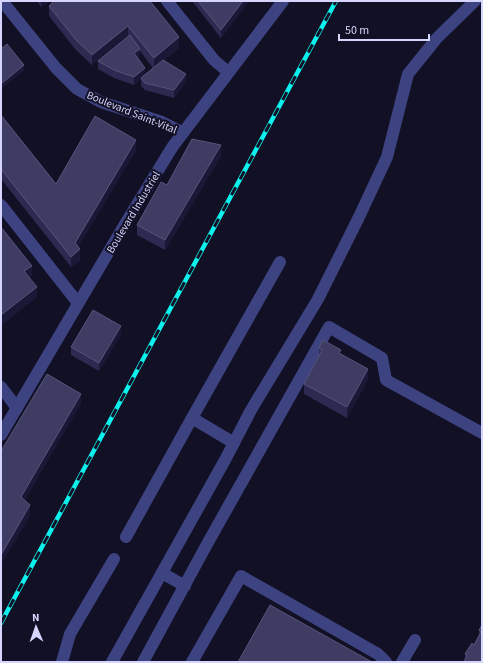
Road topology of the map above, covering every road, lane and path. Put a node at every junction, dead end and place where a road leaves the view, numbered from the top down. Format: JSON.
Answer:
{"nodes":[{"id":1,"x":2,"y":1,"type":"edge"},
{"id":2,"x":167,"y":1,"type":"edge"},
{"id":3,"x":283,"y":1,"type":"edge"},
{"id":4,"x":475,"y":1,"type":"edge"},
{"id":5,"x":228,"y":72,"type":"junction"},
{"id":6,"x":182,"y":132,"type":"junction"},
{"id":7,"x":1,"y":205,"type":"edge"},
{"id":8,"x":280,"y":262,"type":"dead end"},
{"id":9,"x":78,"y":303,"type":"junction"},
{"id":10,"x":1,"y":387,"type":"edge"},
{"id":11,"x":17,"y":408,"type":"junction"},
{"id":12,"x":192,"y":418,"type":"junction"},
{"id":13,"x":482,"y":433,"type":"edge"},
{"id":14,"x":1,"y":435,"type":"edge"},
{"id":15,"x":234,"y":443,"type":"junction"},
{"id":16,"x":126,"y":537,"type":"dead end"},
{"id":17,"x":114,"y":560,"type":"dead end"},
{"id":18,"x":162,"y":573,"type":"junction"},
{"id":19,"x":185,"y":586,"type":"junction"},
{"id":20,"x":415,"y":640,"type":"dead end"},
{"id":21,"x":62,"y":662,"type":"edge"},
{"id":22,"x":112,"y":662,"type":"edge"},
{"id":23,"x":143,"y":662,"type":"edge"},
{"id":24,"x":192,"y":662,"type":"edge"},
{"id":25,"x":386,"y":662,"type":"edge"},
{"id":26,"x":402,"y":662,"type":"edge"}],
"edges":[{"from":1,"to":6,"type":"street","name":"Boulevard Saint-Vital"},
{"from":2,"to":5,"type":"street"},
{"from":3,"to":5,"type":"street","name":"Boulevard Industriel"},
{"from":4,"to":15,"type":"street"},
{"from":5,"to":6,"type":"street","name":"Boulevard Industriel"},
{"from":6,"to":9,"type":"street","name":"Boulevard Industriel"},
{"from":7,"to":9,"type":"street"},
{"from":8,"to":12,"type":"street"},
{"from":9,"to":11,"type":"street","name":"Boulevard Industriel"},
{"from":10,"to":11,"type":"street"},
{"from":11,"to":14,"type":"street","name":"Boulevard Industriel"},
{"from":12,"to":15,"type":"street"},
{"from":12,"to":16,"type":"street"},
{"from":13,"to":19,"type":"street"},
{"from":15,"to":18,"type":"street"},
{"from":17,"to":21,"type":"street"},
{"from":18,"to":19,"type":"street"},
{"from":18,"to":22,"type":"street"},
{"from":19,"to":23,"type":"street"},
{"from":20,"to":26,"type":"street"},
{"from":24,"to":25,"type":"street"}]}
